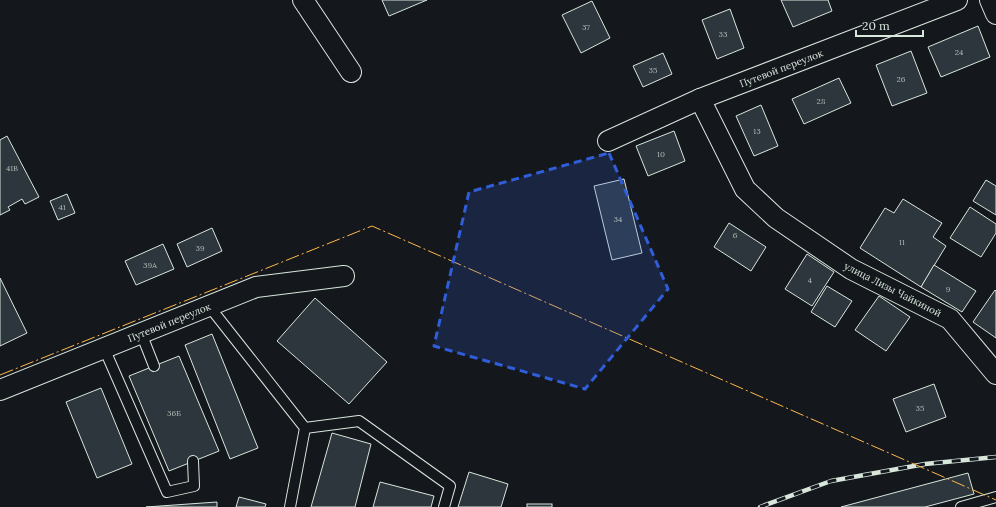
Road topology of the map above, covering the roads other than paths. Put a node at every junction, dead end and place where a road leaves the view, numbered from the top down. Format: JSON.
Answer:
{"nodes":[{"id":1,"x":303,"y":0,"type":"edge"},
{"id":2,"x":957,"y":0,"type":"edge"},
{"id":3,"x":990,"y":0,"type":"edge"},
{"id":4,"x":996,"y":14,"type":"edge"},
{"id":5,"x":351,"y":72,"type":"dead end"},
{"id":6,"x":700,"y":99,"type":"junction"},
{"id":7,"x":608,"y":140,"type":"dead end"},
{"id":8,"x":344,"y":276,"type":"dead end"},
{"id":9,"x":209,"y":306,"type":"junction"},
{"id":10,"x":141,"y":333,"type":"junction"},
{"id":11,"x":104,"y":348,"type":"junction"},
{"id":12,"x":154,"y":366,"type":"dead end"},
{"id":13,"x":996,"y":374,"type":"edge"},
{"id":14,"x":1,"y":388,"type":"edge"},
{"id":15,"x":305,"y":428,"type":"junction"},
{"id":16,"x":194,"y":461,"type":"dead end"},
{"id":17,"x":996,"y":497,"type":"edge"},
{"id":18,"x":290,"y":507,"type":"edge"},
{"id":19,"x":444,"y":507,"type":"edge"},
{"id":20,"x":961,"y":507,"type":"edge"}],
"edges":[{"from":1,"to":5,"type":"street"},
{"from":2,"to":6,"type":"street","name":"Путевой переулок"},
{"from":3,"to":4,"type":"street"},
{"from":6,"to":7,"type":"street","name":"Путевой переулок"},
{"from":6,"to":13,"type":"street","name":"улица Лизы Чайкиной"},
{"from":8,"to":9,"type":"street","name":"Путевой переулок"},
{"from":9,"to":10,"type":"street","name":"Путевой переулок"},
{"from":9,"to":15,"type":"lane"},
{"from":10,"to":11,"type":"street","name":"Путевой переулок"},
{"from":10,"to":12,"type":"lane"},
{"from":11,"to":14,"type":"street","name":"Путевой переулок"},
{"from":11,"to":16,"type":"lane"},
{"from":15,"to":18,"type":"lane"},
{"from":15,"to":19,"type":"lane"},
{"from":17,"to":20,"type":"lane"}]}
